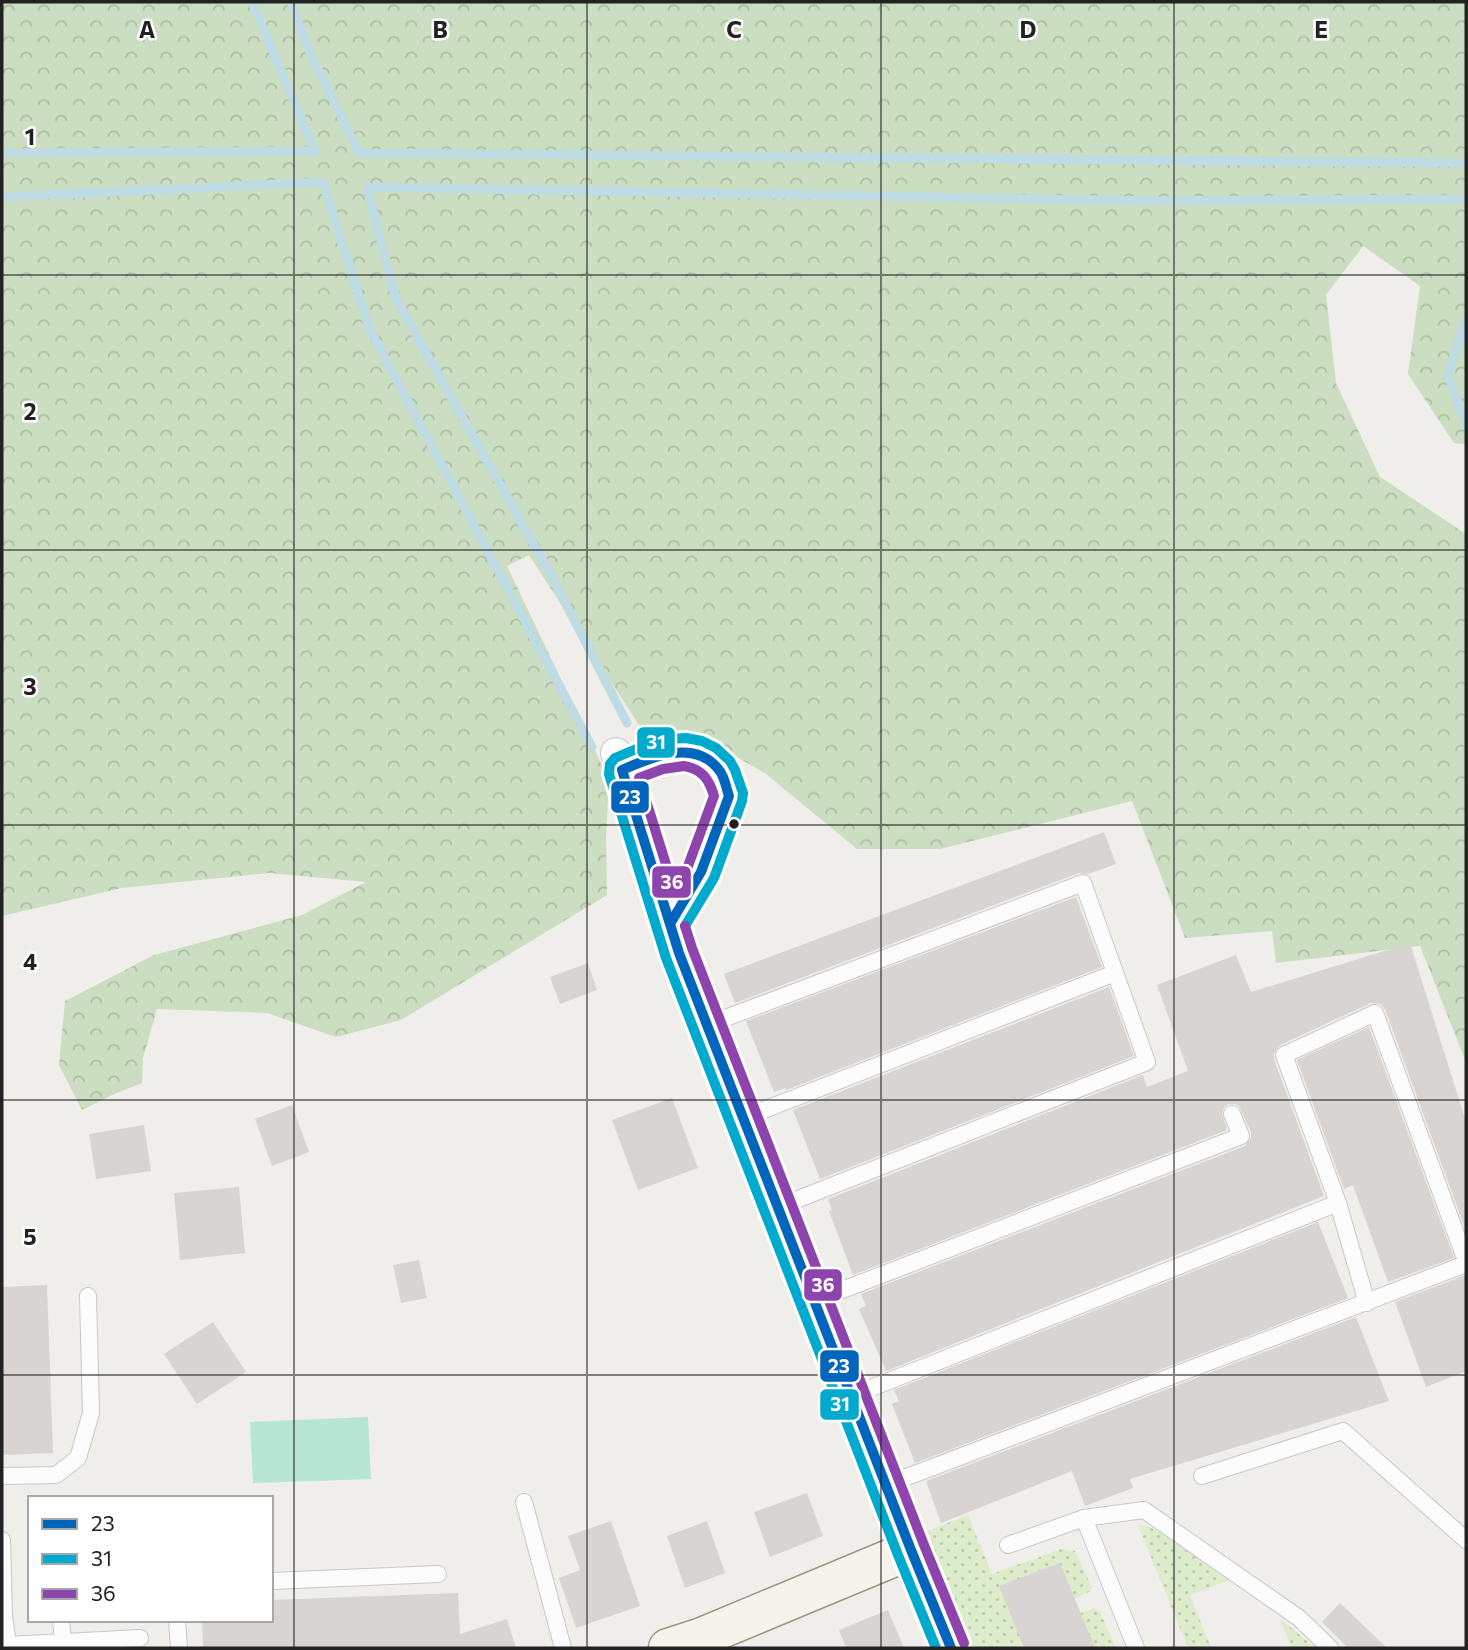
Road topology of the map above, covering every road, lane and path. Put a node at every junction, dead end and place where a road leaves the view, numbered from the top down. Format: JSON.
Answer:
{"nodes":[{"id":1,"x":619,"y":762,"type":"joint"},
{"id":2,"x":670,"y":924,"type":"junction"},
{"id":3,"x":1115,"y":973,"type":"junction"},
{"id":4,"x":707,"y":1025,"type":"junction"},
{"id":5,"x":1232,"y":1114,"type":"dead end"},
{"id":6,"x":743,"y":1118,"type":"junction"},
{"id":7,"x":1338,"y":1203,"type":"junction"},
{"id":8,"x":778,"y":1207,"type":"junction"},
{"id":9,"x":1466,"y":1263,"type":"edge"},
{"id":10,"x":88,"y":1296,"type":"dead end"},
{"id":11,"x":814,"y":1301,"type":"junction"},
{"id":12,"x":1367,"y":1303,"type":"junction"},
{"id":13,"x":851,"y":1395,"type":"junction"},
{"id":14,"x":2,"y":1476,"type":"edge"},
{"id":15,"x":1202,"y":1476,"type":"dead end"},
{"id":16,"x":886,"y":1485,"type":"junction"},
{"id":17,"x":524,"y":1502,"type":"dead end"},
{"id":18,"x":1084,"y":1518,"type":"junction"},
{"id":19,"x":2,"y":1539,"type":"edge"},
{"id":20,"x":1466,"y":1540,"type":"edge"},
{"id":21,"x":1008,"y":1545,"type":"dead end"},
{"id":22,"x":911,"y":1549,"type":"junction"},
{"id":23,"x":438,"y":1574,"type":"dead end"},
{"id":24,"x":273,"y":1581,"type":"edge"},
{"id":25,"x":61,"y":1622,"type":"edge"},
{"id":26,"x":177,"y":1622,"type":"edge"},
{"id":27,"x":140,"y":1638,"type":"dead end"},
{"id":28,"x":63,"y":1642,"type":"junction"},
{"id":29,"x":692,"y":1645,"type":"edge"},
{"id":30,"x":179,"y":1648,"type":"edge"},
{"id":31,"x":563,"y":1648,"type":"edge"},
{"id":32,"x":951,"y":1648,"type":"edge"},
{"id":33,"x":1136,"y":1648,"type":"edge"},
{"id":34,"x":1330,"y":1648,"type":"edge"}],
"edges":[{"from":1,"to":2,"type":"street"},
{"from":1,"to":2,"type":"lane"},
{"from":2,"to":4,"type":"street"},
{"from":3,"to":4,"type":"lane"},
{"from":3,"to":6,"type":"lane"},
{"from":3,"to":8,"type":"lane"},
{"from":4,"to":6,"type":"street"},
{"from":5,"to":11,"type":"lane"},
{"from":6,"to":8,"type":"street"},
{"from":7,"to":9,"type":"lane"},
{"from":7,"to":12,"type":"lane"},
{"from":7,"to":13,"type":"lane"},
{"from":8,"to":11,"type":"street"},
{"from":9,"to":12,"type":"lane"},
{"from":10,"to":14,"type":"lane"},
{"from":11,"to":13,"type":"street"},
{"from":12,"to":16,"type":"lane"},
{"from":13,"to":16,"type":"street"},
{"from":15,"to":20,"type":"lane"},
{"from":16,"to":22,"type":"street"},
{"from":17,"to":31,"type":"lane"},
{"from":18,"to":21,"type":"lane"},
{"from":18,"to":33,"type":"lane"},
{"from":18,"to":34,"type":"lane"},
{"from":19,"to":28,"type":"lane"},
{"from":22,"to":29,"type":"street"},
{"from":22,"to":32,"type":"street"},
{"from":23,"to":24,"type":"lane"},
{"from":25,"to":28,"type":"lane"},
{"from":26,"to":30,"type":"lane"},
{"from":27,"to":28,"type":"lane"}]}
